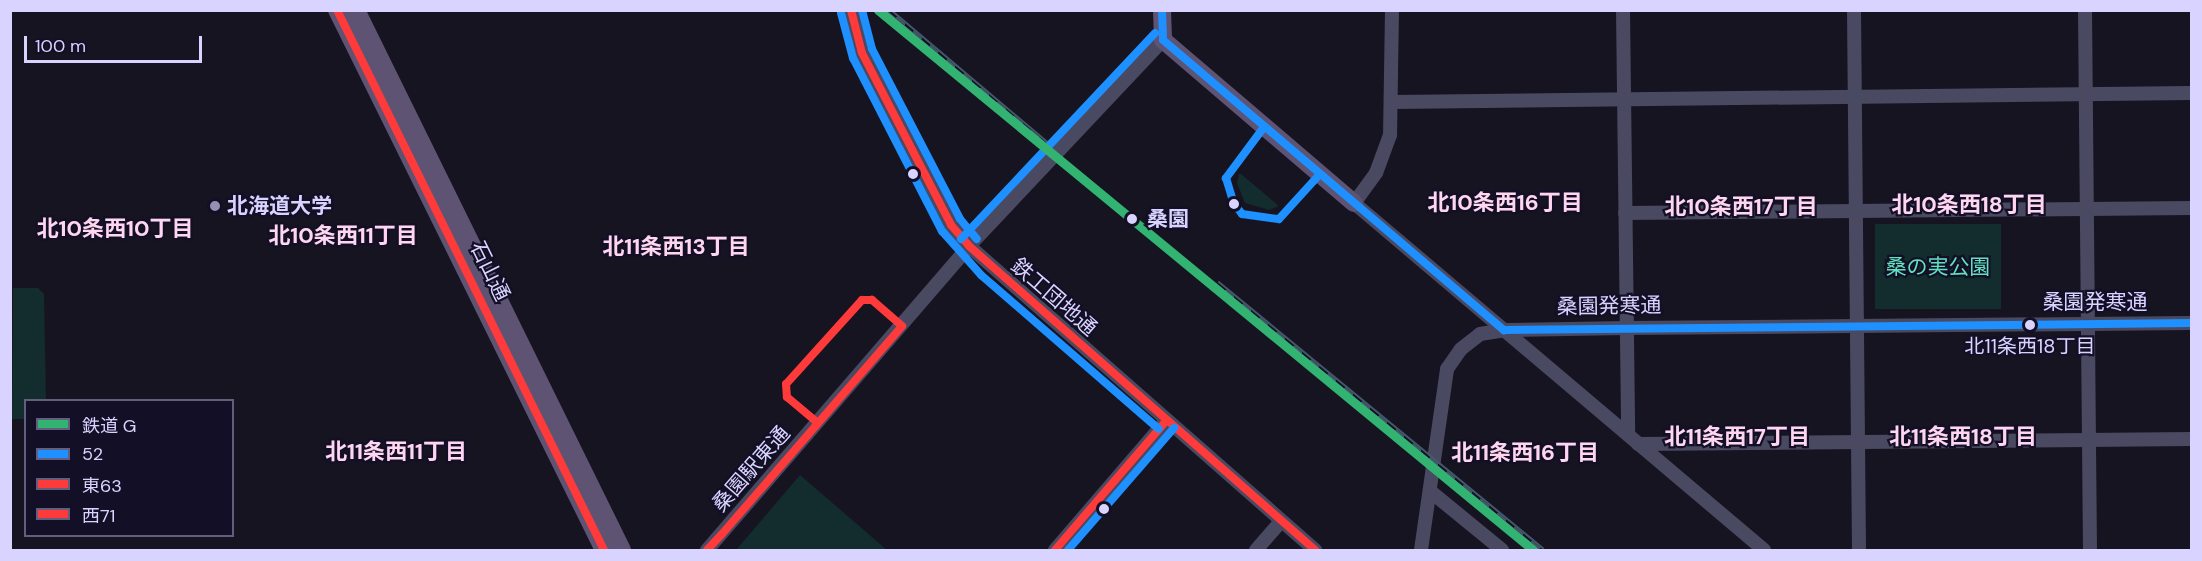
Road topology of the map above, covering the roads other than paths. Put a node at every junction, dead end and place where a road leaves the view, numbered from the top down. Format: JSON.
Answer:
{"nodes":[{"id":1,"x":337,"y":10,"type":"edge"},
{"id":2,"x":356,"y":10,"type":"edge"},
{"id":3,"x":851,"y":10,"type":"edge"},
{"id":4,"x":1162,"y":10,"type":"edge"},
{"id":5,"x":1392,"y":10,"type":"edge"},
{"id":6,"x":1623,"y":10,"type":"edge"},
{"id":7,"x":1854,"y":10,"type":"edge"},
{"id":8,"x":2085,"y":10,"type":"edge"},
{"id":9,"x":1162,"y":40,"type":"junction"},
{"id":10,"x":2192,"y":93,"type":"edge"},
{"id":11,"x":2085,"y":94,"type":"junction"},
{"id":12,"x":1855,"y":96,"type":"junction"},
{"id":13,"x":1624,"y":98,"type":"junction"},
{"id":14,"x":1394,"y":102,"type":"junction"},
{"id":15,"x":1354,"y":203,"type":"junction"},
{"id":16,"x":2192,"y":208,"type":"edge"},
{"id":17,"x":2086,"y":209,"type":"junction"},
{"id":18,"x":1856,"y":211,"type":"junction"},
{"id":19,"x":1625,"y":213,"type":"junction"},
{"id":20,"x":969,"y":246,"type":"junction"},
{"id":21,"x":2192,"y":323,"type":"edge"},
{"id":22,"x":2088,"y":324,"type":"junction"},
{"id":23,"x":1857,"y":326,"type":"junction"},
{"id":24,"x":1626,"y":328,"type":"junction"},
{"id":25,"x":1504,"y":330,"type":"junction"},
{"id":26,"x":1166,"y":421,"type":"junction"},
{"id":27,"x":1633,"y":439,"type":"junction"},
{"id":28,"x":2192,"y":439,"type":"edge"},
{"id":29,"x":2089,"y":440,"type":"junction"},
{"id":30,"x":1858,"y":441,"type":"junction"},
{"id":31,"x":1430,"y":491,"type":"junction"},
{"id":32,"x":1281,"y":521,"type":"junction"},
{"id":33,"x":604,"y":550,"type":"edge"},
{"id":34,"x":622,"y":550,"type":"edge"},
{"id":35,"x":706,"y":550,"type":"edge"},
{"id":36,"x":1055,"y":550,"type":"edge"},
{"id":37,"x":1256,"y":550,"type":"edge"},
{"id":38,"x":1315,"y":550,"type":"edge"},
{"id":39,"x":1421,"y":550,"type":"edge"},
{"id":40,"x":1502,"y":550,"type":"edge"},
{"id":41,"x":1764,"y":550,"type":"edge"},
{"id":42,"x":1858,"y":550,"type":"edge"},
{"id":43,"x":2090,"y":550,"type":"edge"}],
"edges":[{"from":1,"to":33,"type":"main road","name":"石山通"},
{"from":2,"to":34,"type":"main road","name":"石山通"},
{"from":3,"to":20,"type":"street","name":"鉄工団地通"},
{"from":4,"to":9,"type":"main road"},
{"from":5,"to":14,"type":"street"},
{"from":6,"to":13,"type":"street"},
{"from":7,"to":12,"type":"street"},
{"from":8,"to":11,"type":"street"},
{"from":9,"to":15,"type":"main road"},
{"from":9,"to":20,"type":"street","name":"桑園駅東通"},
{"from":10,"to":11,"type":"street"},
{"from":11,"to":12,"type":"street"},
{"from":11,"to":17,"type":"street"},
{"from":12,"to":13,"type":"street"},
{"from":12,"to":18,"type":"street"},
{"from":13,"to":14,"type":"street"},
{"from":13,"to":19,"type":"street"},
{"from":14,"to":15,"type":"street"},
{"from":15,"to":25,"type":"street"},
{"from":16,"to":17,"type":"street"},
{"from":17,"to":18,"type":"street"},
{"from":17,"to":22,"type":"street"},
{"from":18,"to":19,"type":"street"},
{"from":18,"to":23,"type":"street"},
{"from":19,"to":24,"type":"street"},
{"from":20,"to":26,"type":"street","name":"鉄工団地通"},
{"from":20,"to":35,"type":"street","name":"桑園駅東通"},
{"from":21,"to":22,"type":"street","name":"桑園発寒通"},
{"from":22,"to":23,"type":"street","name":"桑園発寒通"},
{"from":22,"to":29,"type":"street"},
{"from":23,"to":24,"type":"street","name":"桑園発寒通"},
{"from":23,"to":30,"type":"street"},
{"from":24,"to":25,"type":"street","name":"桑園発寒通"},
{"from":24,"to":27,"type":"street"},
{"from":25,"to":27,"type":"street"},
{"from":25,"to":31,"type":"street","name":"桑園発寒通"},
{"from":26,"to":32,"type":"street","name":"鉄工団地通"},
{"from":26,"to":36,"type":"street"},
{"from":27,"to":30,"type":"street"},
{"from":27,"to":41,"type":"street"},
{"from":28,"to":29,"type":"street"},
{"from":29,"to":30,"type":"street"},
{"from":29,"to":43,"type":"street"},
{"from":30,"to":42,"type":"street"},
{"from":31,"to":39,"type":"street","name":"桑園発寒通"},
{"from":31,"to":40,"type":"street"},
{"from":32,"to":37,"type":"street"},
{"from":32,"to":38,"type":"street","name":"鉄工団地通"}]}
